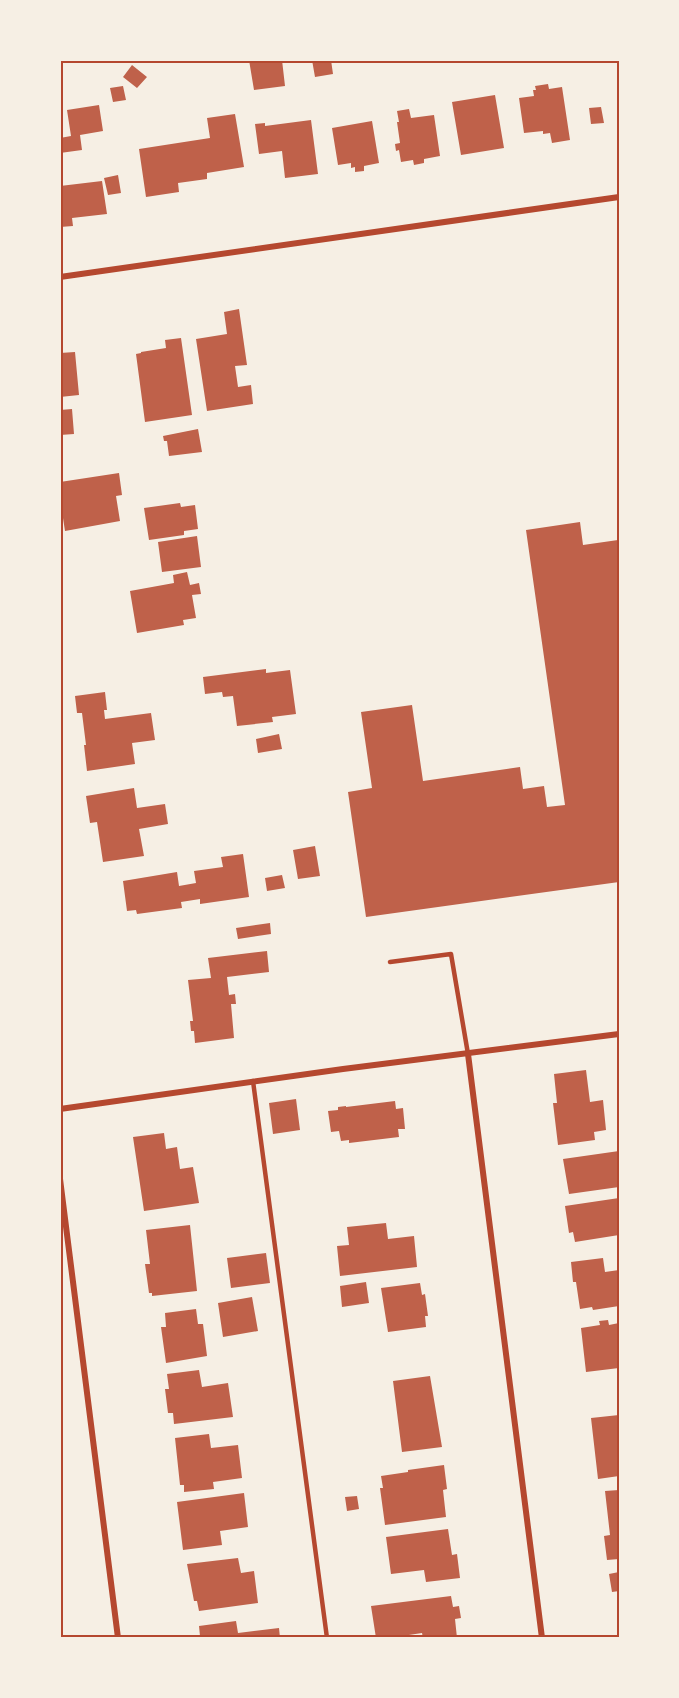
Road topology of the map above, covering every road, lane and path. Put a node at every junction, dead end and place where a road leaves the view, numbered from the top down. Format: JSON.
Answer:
{"nodes":[{"id":1,"x":619,"y":197,"type":"edge"},
{"id":2,"x":60,"y":277,"type":"edge"},
{"id":3,"x":390,"y":962,"type":"dead end"},
{"id":4,"x":619,"y":1034,"type":"edge"},
{"id":5,"x":468,"y":1054,"type":"junction"},
{"id":6,"x":253,"y":1081,"type":"junction"},
{"id":7,"x":60,"y":1109,"type":"edge"},
{"id":8,"x":60,"y":1179,"type":"edge"},
{"id":9,"x":118,"y":1638,"type":"edge"},
{"id":10,"x":327,"y":1638,"type":"edge"},
{"id":11,"x":542,"y":1638,"type":"edge"}],
"edges":[{"from":1,"to":2,"type":"street"},
{"from":3,"to":5,"type":"lane"},
{"from":4,"to":5,"type":"street"},
{"from":5,"to":6,"type":"street"},
{"from":5,"to":11,"type":"street"},
{"from":6,"to":7,"type":"street"},
{"from":6,"to":10,"type":"lane"},
{"from":8,"to":9,"type":"street"}]}
